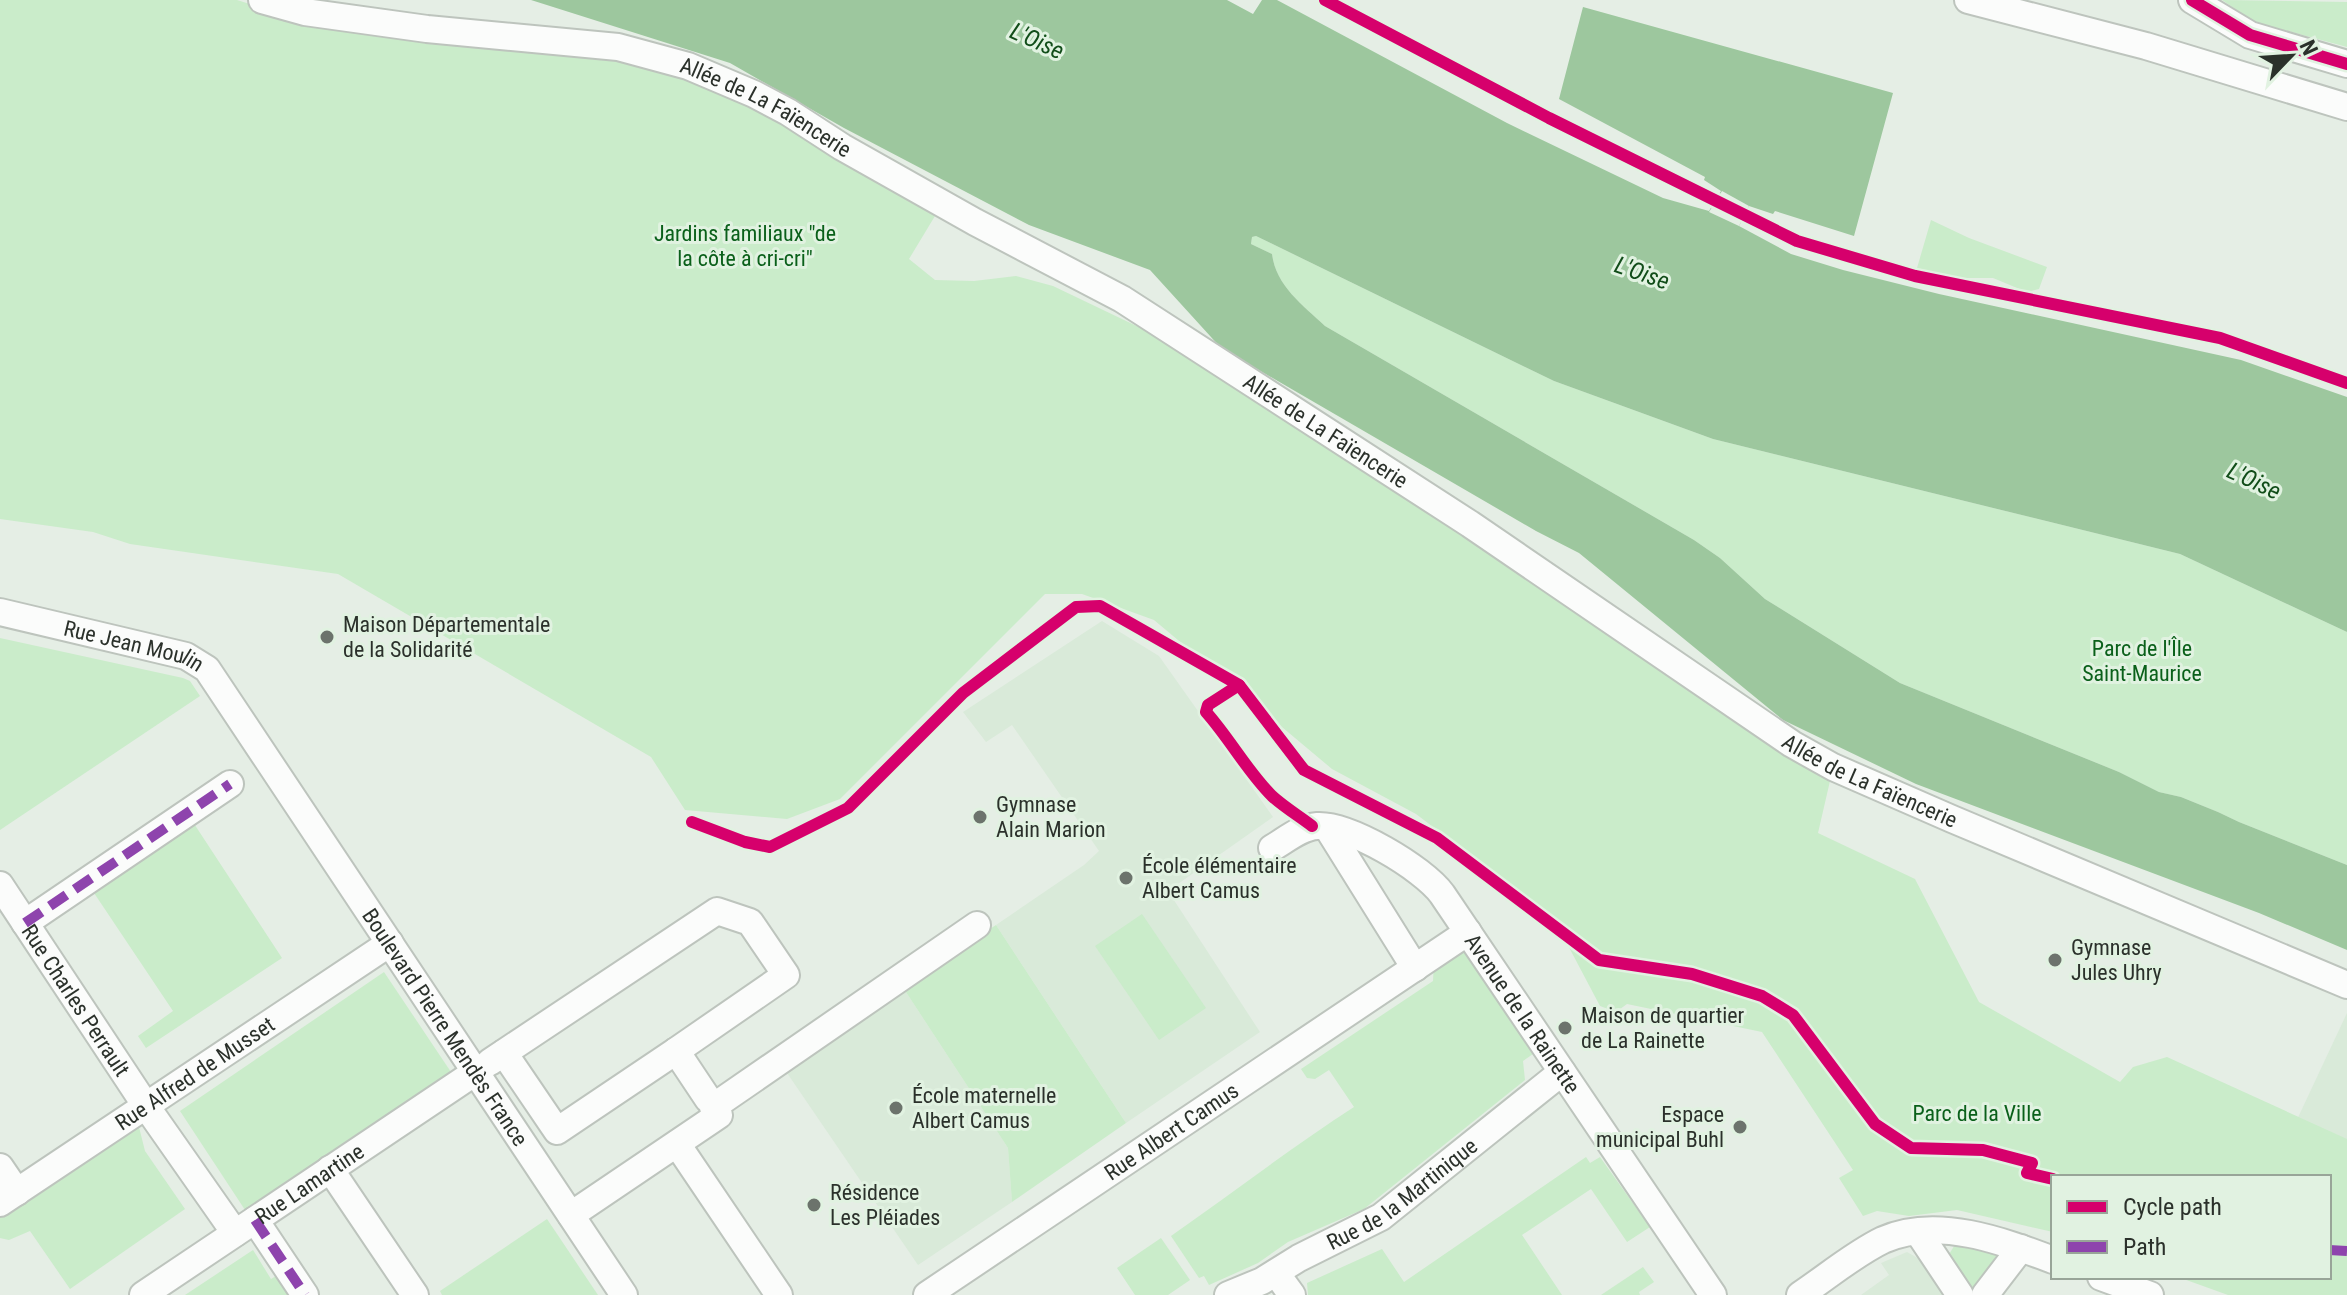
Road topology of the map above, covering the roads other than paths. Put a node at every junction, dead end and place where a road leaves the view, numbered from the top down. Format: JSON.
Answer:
{"nodes":[{"id":1,"x":262,"y":0,"type":"edge"},
{"id":2,"x":1968,"y":0,"type":"edge"},
{"id":3,"x":2192,"y":0,"type":"edge"},
{"id":4,"x":2347,"y":64,"type":"edge"},
{"id":5,"x":2347,"y":107,"type":"edge"},
{"id":6,"x":0,"y":612,"type":"edge"},
{"id":7,"x":268,"y":759,"type":"joint"},
{"id":8,"x":230,"y":784,"type":"dead end"},
{"id":9,"x":1327,"y":827,"type":"junction"},
{"id":10,"x":1272,"y":848,"type":"dead end"},
{"id":11,"x":0,"y":885,"type":"edge"},
{"id":12,"x":25,"y":923,"type":"junction"},
{"id":13,"x":977,"y":925,"type":"dead end"},
{"id":14,"x":1468,"y":932,"type":"junction"},
{"id":15,"x":390,"y":943,"type":"junction"},
{"id":16,"x":1415,"y":968,"type":"junction"},
{"id":17,"x":2347,"y":985,"type":"edge"},
{"id":18,"x":676,"y":1051,"type":"junction"},
{"id":19,"x":488,"y":1063,"type":"junction"},
{"id":20,"x":1562,"y":1072,"type":"junction"},
{"id":21,"x":708,"y":1099,"type":"dead end"},
{"id":22,"x":146,"y":1106,"type":"junction"},
{"id":23,"x":677,"y":1144,"type":"junction"},
{"id":24,"x":0,"y":1167,"type":"edge"},
{"id":25,"x":330,"y":1169,"type":"junction"},
{"id":26,"x":8,"y":1197,"type":"edge"},
{"id":27,"x":571,"y":1215,"type":"junction"},
{"id":28,"x":245,"y":1226,"type":"junction"},
{"id":29,"x":1918,"y":1232,"type":"junction"},
{"id":30,"x":2021,"y":1248,"type":"junction"},
{"id":31,"x":2051,"y":1259,"type":"edge"},
{"id":32,"x":1276,"y":1273,"type":"junction"},
{"id":33,"x":2106,"y":1279,"type":"edge"},
{"id":34,"x":143,"y":1295,"type":"edge"},
{"id":35,"x":305,"y":1295,"type":"edge"},
{"id":36,"x":415,"y":1295,"type":"edge"},
{"id":37,"x":624,"y":1295,"type":"edge"},
{"id":38,"x":779,"y":1295,"type":"edge"},
{"id":39,"x":927,"y":1295,"type":"edge"},
{"id":40,"x":1228,"y":1295,"type":"edge"},
{"id":41,"x":1292,"y":1295,"type":"edge"},
{"id":42,"x":1713,"y":1295,"type":"edge"},
{"id":43,"x":1800,"y":1295,"type":"edge"},
{"id":44,"x":1960,"y":1295,"type":"edge"},
{"id":45,"x":1985,"y":1295,"type":"edge"},
{"id":46,"x":2150,"y":1295,"type":"edge"}],
"edges":[{"from":1,"to":17,"type":"street","name":"Allée de La Faïencerie"},
{"from":2,"to":5,"type":"street"},
{"from":3,"to":4,"type":"street"},
{"from":6,"to":7,"type":"street","name":"Rue Jean Moulin"},
{"from":7,"to":15,"type":"street","name":"Boulevard Pierre Mendès France"},
{"from":8,"to":12,"type":"street"},
{"from":9,"to":10,"type":"street"},
{"from":9,"to":14,"type":"street","name":"Avenue de la Rainette"},
{"from":9,"to":16,"type":"street"},
{"from":11,"to":12,"type":"street","name":"Rue Charles Perrault"},
{"from":12,"to":22,"type":"street","name":"Rue Charles Perrault"},
{"from":13,"to":23,"type":"street"},
{"from":14,"to":16,"type":"street","name":"Rue Albert Camus"},
{"from":14,"to":20,"type":"street","name":"Avenue de la Rainette"},
{"from":15,"to":19,"type":"street","name":"Boulevard Pierre Mendès France"},
{"from":15,"to":22,"type":"street","name":"Rue Alfred de Musset"},
{"from":16,"to":39,"type":"street","name":"Rue Albert Camus"},
{"from":18,"to":19,"type":"street"},
{"from":18,"to":19,"type":"street","name":"Rue Lamartine"},
{"from":18,"to":21,"type":"street"},
{"from":19,"to":25,"type":"street","name":"Rue Lamartine"},
{"from":19,"to":27,"type":"street","name":"Boulevard Pierre Mendès France"},
{"from":20,"to":32,"type":"street","name":"Rue de la Martinique"},
{"from":20,"to":42,"type":"street","name":"Avenue de la Rainette"},
{"from":22,"to":26,"type":"street","name":"Rue Alfred de Musset"},
{"from":22,"to":28,"type":"street","name":"Rue Charles Perrault"},
{"from":23,"to":27,"type":"street"},
{"from":23,"to":38,"type":"street"},
{"from":24,"to":26,"type":"street"},
{"from":25,"to":28,"type":"street","name":"Rue Lamartine"},
{"from":25,"to":36,"type":"street"},
{"from":27,"to":37,"type":"street","name":"Boulevard Pierre Mendès France"},
{"from":28,"to":34,"type":"street","name":"Rue Lamartine"},
{"from":28,"to":35,"type":"street","name":"Rue Charles Perrault"},
{"from":29,"to":30,"type":"street"},
{"from":29,"to":43,"type":"street"},
{"from":29,"to":44,"type":"street"},
{"from":30,"to":31,"type":"street"},
{"from":30,"to":45,"type":"street"},
{"from":32,"to":40,"type":"street","name":"Rue de la Martinique"},
{"from":32,"to":41,"type":"street"},
{"from":33,"to":46,"type":"street"}]}
